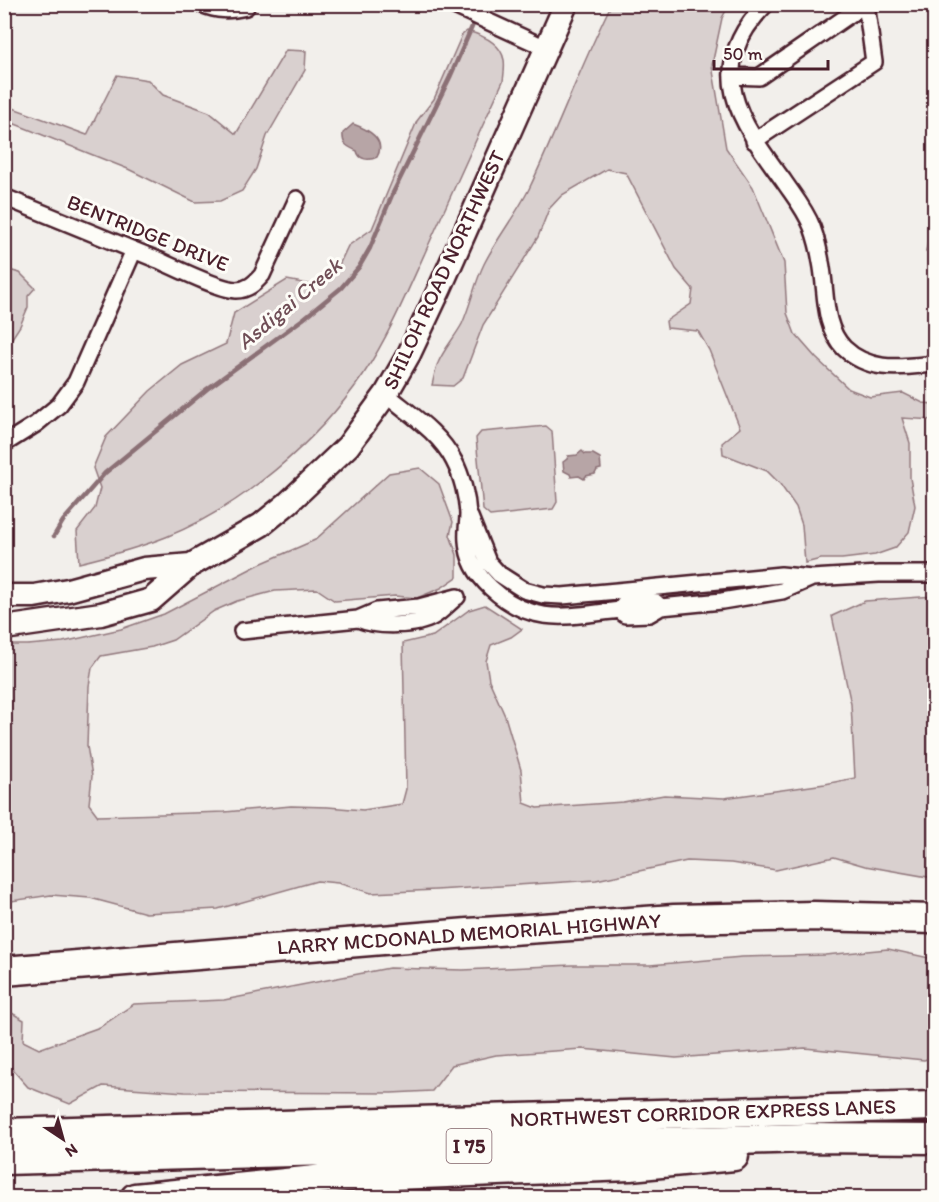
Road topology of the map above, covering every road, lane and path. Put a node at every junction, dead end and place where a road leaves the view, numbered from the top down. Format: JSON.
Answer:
{"nodes":[{"id":1,"x":201,"y":4,"type":"edge"},
{"id":2,"x":450,"y":4,"type":"edge"},
{"id":3,"x":566,"y":4,"type":"edge"},
{"id":4,"x":766,"y":4,"type":"edge"},
{"id":5,"x":866,"y":4,"type":"edge"},
{"id":6,"x":246,"y":7,"type":"dead end"},
{"id":7,"x":546,"y":48,"type":"junction"},
{"id":8,"x":732,"y":76,"type":"junction"},
{"id":9,"x":754,"y":141,"type":"junction"},
{"id":10,"x":4,"y":197,"type":"edge"},
{"id":11,"x":297,"y":199,"type":"dead end"},
{"id":12,"x":134,"y":250,"type":"junction"},
{"id":13,"x":934,"y":364,"type":"edge"},
{"id":14,"x":386,"y":394,"type":"junction"},
{"id":15,"x":4,"y":444,"type":"edge"},
{"id":16,"x":468,"y":513,"type":"junction"},
{"id":17,"x":191,"y":565,"type":"junction"},
{"id":18,"x":934,"y":574,"type":"edge"},
{"id":19,"x":812,"y":578,"type":"junction"},
{"id":20,"x":4,"y":596,"type":"edge"},
{"id":21,"x":358,"y":619,"type":"junction"},
{"id":22,"x":4,"y":628,"type":"edge"},
{"id":23,"x":242,"y":631,"type":"dead end"},
{"id":24,"x":934,"y":919,"type":"edge"},
{"id":25,"x":4,"y":951,"type":"edge"},
{"id":26,"x":126,"y":960,"type":"junction"},
{"id":27,"x":4,"y":970,"type":"edge"},
{"id":28,"x":934,"y":1106,"type":"edge"},
{"id":29,"x":4,"y":1133,"type":"edge"},
{"id":30,"x":836,"y":1138,"type":"junction"},
{"id":31,"x":934,"y":1139,"type":"edge"},
{"id":32,"x":4,"y":1160,"type":"edge"},
{"id":33,"x":135,"y":1197,"type":"edge"}],
"edges":[{"from":1,"to":6,"type":"street"},
{"from":2,"to":7,"type":"street"},
{"from":3,"to":7,"type":"street","name":"SHILOH ROAD NORTHWEST"},
{"from":4,"to":8,"type":"street"},
{"from":5,"to":8,"type":"street"},
{"from":5,"to":9,"type":"street"},
{"from":7,"to":14,"type":"street","name":"SHILOH ROAD NORTHWEST"},
{"from":8,"to":9,"type":"street"},
{"from":9,"to":13,"type":"street"},
{"from":10,"to":12,"type":"street","name":"BENTRIDGE DRIVE"},
{"from":11,"to":12,"type":"street","name":"BENTRIDGE DRIVE"},
{"from":12,"to":15,"type":"street"},
{"from":14,"to":16,"type":"street"},
{"from":14,"to":17,"type":"street","name":"SHILOH ROAD NORTHWEST"},
{"from":16,"to":19,"type":"street"},
{"from":16,"to":19,"type":"street"},
{"from":17,"to":20,"type":"street","name":"SHILOH ROAD NORTHWEST"},
{"from":17,"to":22,"type":"street","name":"SHILOH ROAD NORTHWEST"},
{"from":18,"to":19,"type":"street"},
{"from":21,"to":21,"type":"street"},
{"from":21,"to":23,"type":"street"},
{"from":24,"to":26,"type":"highway","name":"LARRY MCDONALD MEMORIAL HIGHWAY"},
{"from":25,"to":26,"type":"highway"},
{"from":26,"to":27,"type":"highway","name":"LARRY MCDONALD MEMORIAL HIGHWAY"},
{"from":28,"to":29,"type":"highway","name":"NORTHWEST CORRIDOR EXPRESS LANES"},
{"from":30,"to":31,"type":"highway","number":"I 75"},
{"from":30,"to":32,"type":"highway","number":"I 75"},
{"from":30,"to":33,"type":"highway"}]}
